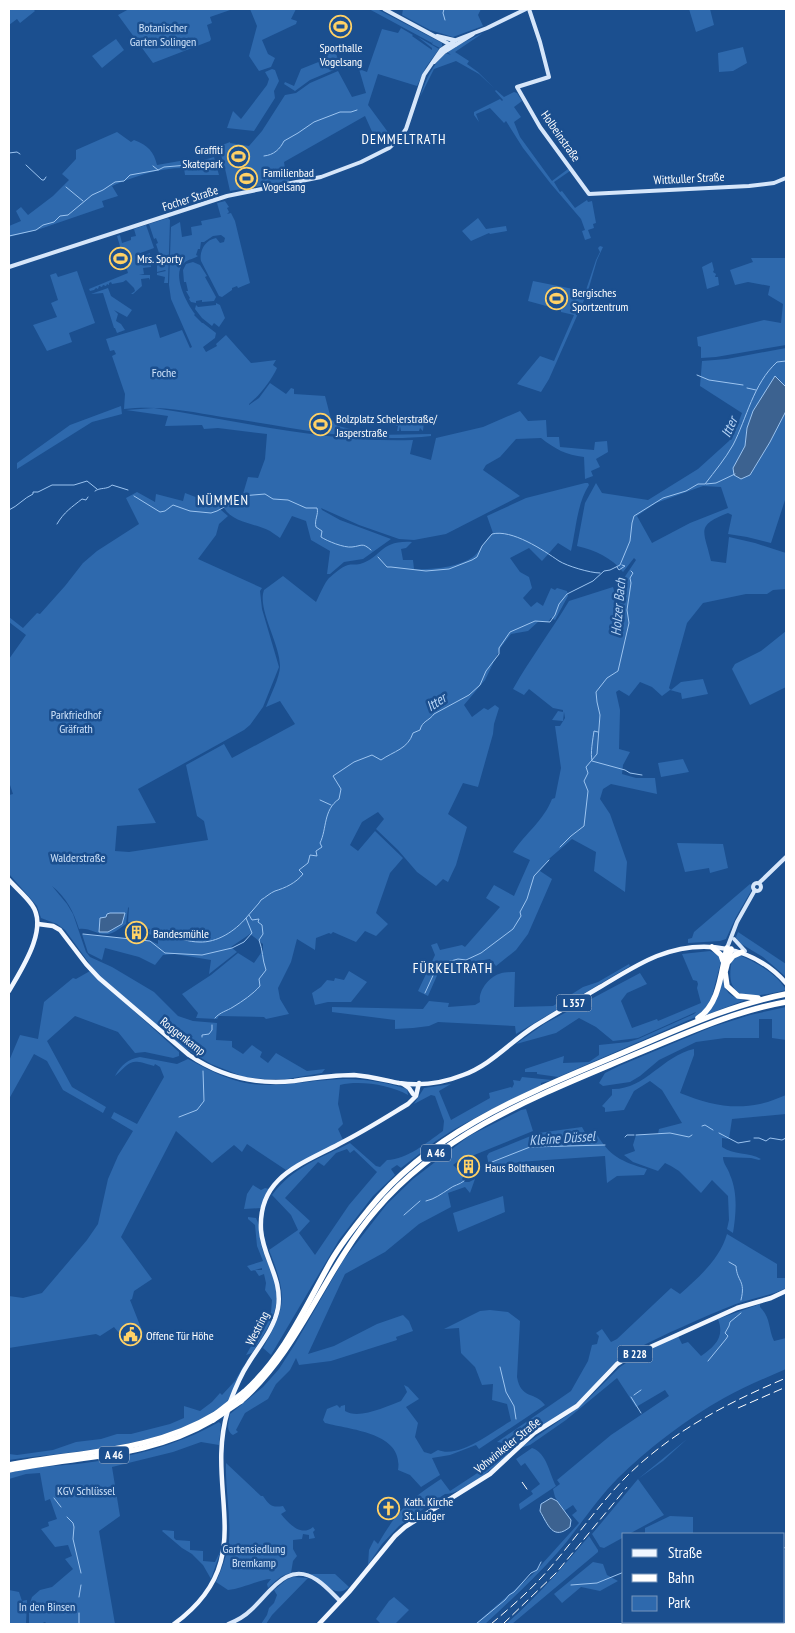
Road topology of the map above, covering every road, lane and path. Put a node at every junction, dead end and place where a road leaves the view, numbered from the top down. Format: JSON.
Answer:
{"nodes":[{"id":1,"x":384,"y":9,"type":"edge"},
{"id":2,"x":528,"y":9,"type":"edge"},
{"id":3,"x":432,"y":35,"type":"junction"},
{"id":4,"x":448,"y":38,"type":"junction"},
{"id":5,"x":456,"y":42,"type":"junction"},
{"id":6,"x":449,"y":46,"type":"junction"},
{"id":7,"x":428,"y":69,"type":"junction"},
{"id":8,"x":786,"y":178,"type":"edge"},
{"id":9,"x":591,"y":195,"type":"joint"},
{"id":10,"x":9,"y":267,"type":"edge"},
{"id":11,"x":786,"y":857,"type":"edge"},
{"id":12,"x":9,"y":880,"type":"edge"},
{"id":13,"x":38,"y":924,"type":"junction"},
{"id":14,"x":49,"y":925,"type":"junction"},
{"id":15,"x":734,"y":931,"type":"junction"},
{"id":16,"x":36,"y":934,"type":"junction"},
{"id":17,"x":734,"y":939,"type":"junction"},
{"id":18,"x":712,"y":947,"type":"junction"},
{"id":19,"x":729,"y":948,"type":"junction"},
{"id":20,"x":742,"y":952,"type":"junction"},
{"id":21,"x":748,"y":954,"type":"junction"},
{"id":22,"x":726,"y":962,"type":"junction"},
{"id":23,"x":786,"y":983,"type":"edge"},
{"id":24,"x":9,"y":991,"type":"edge"},
{"id":25,"x":786,"y":994,"type":"edge"},
{"id":26,"x":772,"y":997,"type":"junction"},
{"id":27,"x":786,"y":1002,"type":"edge"},
{"id":28,"x":674,"y":1031,"type":"junction"},
{"id":29,"x":567,"y":1080,"type":"junction"},
{"id":30,"x":400,"y":1083,"type":"junction"},
{"id":31,"x":417,"y":1083,"type":"junction"},
{"id":32,"x":413,"y":1097,"type":"junction"},
{"id":33,"x":786,"y":1291,"type":"edge"},
{"id":34,"x":9,"y":1465,"type":"edge"},
{"id":35,"x":9,"y":1470,"type":"edge"},
{"id":36,"x":340,"y":1601,"type":"junction"},
{"id":37,"x":174,"y":1624,"type":"edge"},
{"id":38,"x":228,"y":1624,"type":"edge"},
{"id":39,"x":319,"y":1624,"type":"edge"}],
"edges":[{"from":1,"to":3,"type":"main road"},
{"from":2,"to":5,"type":"main road"},
{"from":2,"to":9,"type":"main road","name":"Holbeinstraße"},
{"from":3,"to":4,"type":"main road"},
{"from":3,"to":6,"type":"main road"},
{"from":4,"to":5,"type":"main road"},
{"from":4,"to":6,"type":"main road"},
{"from":5,"to":6,"type":"main road"},
{"from":6,"to":7,"type":"main road"},
{"from":6,"to":7,"type":"main road"},
{"from":7,"to":10,"type":"main road","name":"Focher Straße"},
{"from":8,"to":9,"type":"main road","name":"Wittkuller Straße"},
{"from":11,"to":15,"type":"main road"},
{"from":12,"to":13,"type":"main road"},
{"from":13,"to":14,"type":"main road"},
{"from":13,"to":16,"type":"main road"},
{"from":14,"to":16,"type":"main road"},
{"from":14,"to":30,"type":"main road","name":"Roggenkamp","number":"L 357"},
{"from":15,"to":17,"type":"main road"},
{"from":15,"to":19,"type":"main road"},
{"from":16,"to":24,"type":"main road"},
{"from":17,"to":19,"type":"main road"},
{"from":17,"to":21,"type":"main road"},
{"from":18,"to":19,"type":"main road","number":"L 357"},
{"from":18,"to":22,"type":"highway"},
{"from":18,"to":31,"type":"main road","number":"L 357"},
{"from":19,"to":20,"type":"main road","number":"L 357"},
{"from":19,"to":22,"type":"highway"},
{"from":20,"to":21,"type":"main road","number":"L 357"},
{"from":20,"to":22,"type":"highway"},
{"from":21,"to":23,"type":"main road","number":"L 357"},
{"from":22,"to":26,"type":"highway"},
{"from":22,"to":28,"type":"highway"},
{"from":25,"to":26,"type":"highway","number":"A 46"},
{"from":26,"to":28,"type":"highway","number":"A 46"},
{"from":27,"to":29,"type":"highway","number":"A 46"},
{"from":28,"to":29,"type":"highway","number":"A 46"},
{"from":29,"to":34,"type":"highway","number":"A 46","bridge":true},
{"from":29,"to":35,"type":"highway","number":"A 46","bridge":true},
{"from":30,"to":31,"type":"main road","name":"Roggenkamp","number":"L 357"},
{"from":30,"to":32,"type":"main road"},
{"from":31,"to":32,"type":"main road"},
{"from":32,"to":37,"type":"main road","name":"Westring"},
{"from":33,"to":36,"type":"main road","name":"Vohwinkeler Straße","number":"B 228"},
{"from":36,"to":38,"type":"main road"},
{"from":36,"to":39,"type":"main road","name":"Vohwinkeler Straße","number":"B 228"}]}
